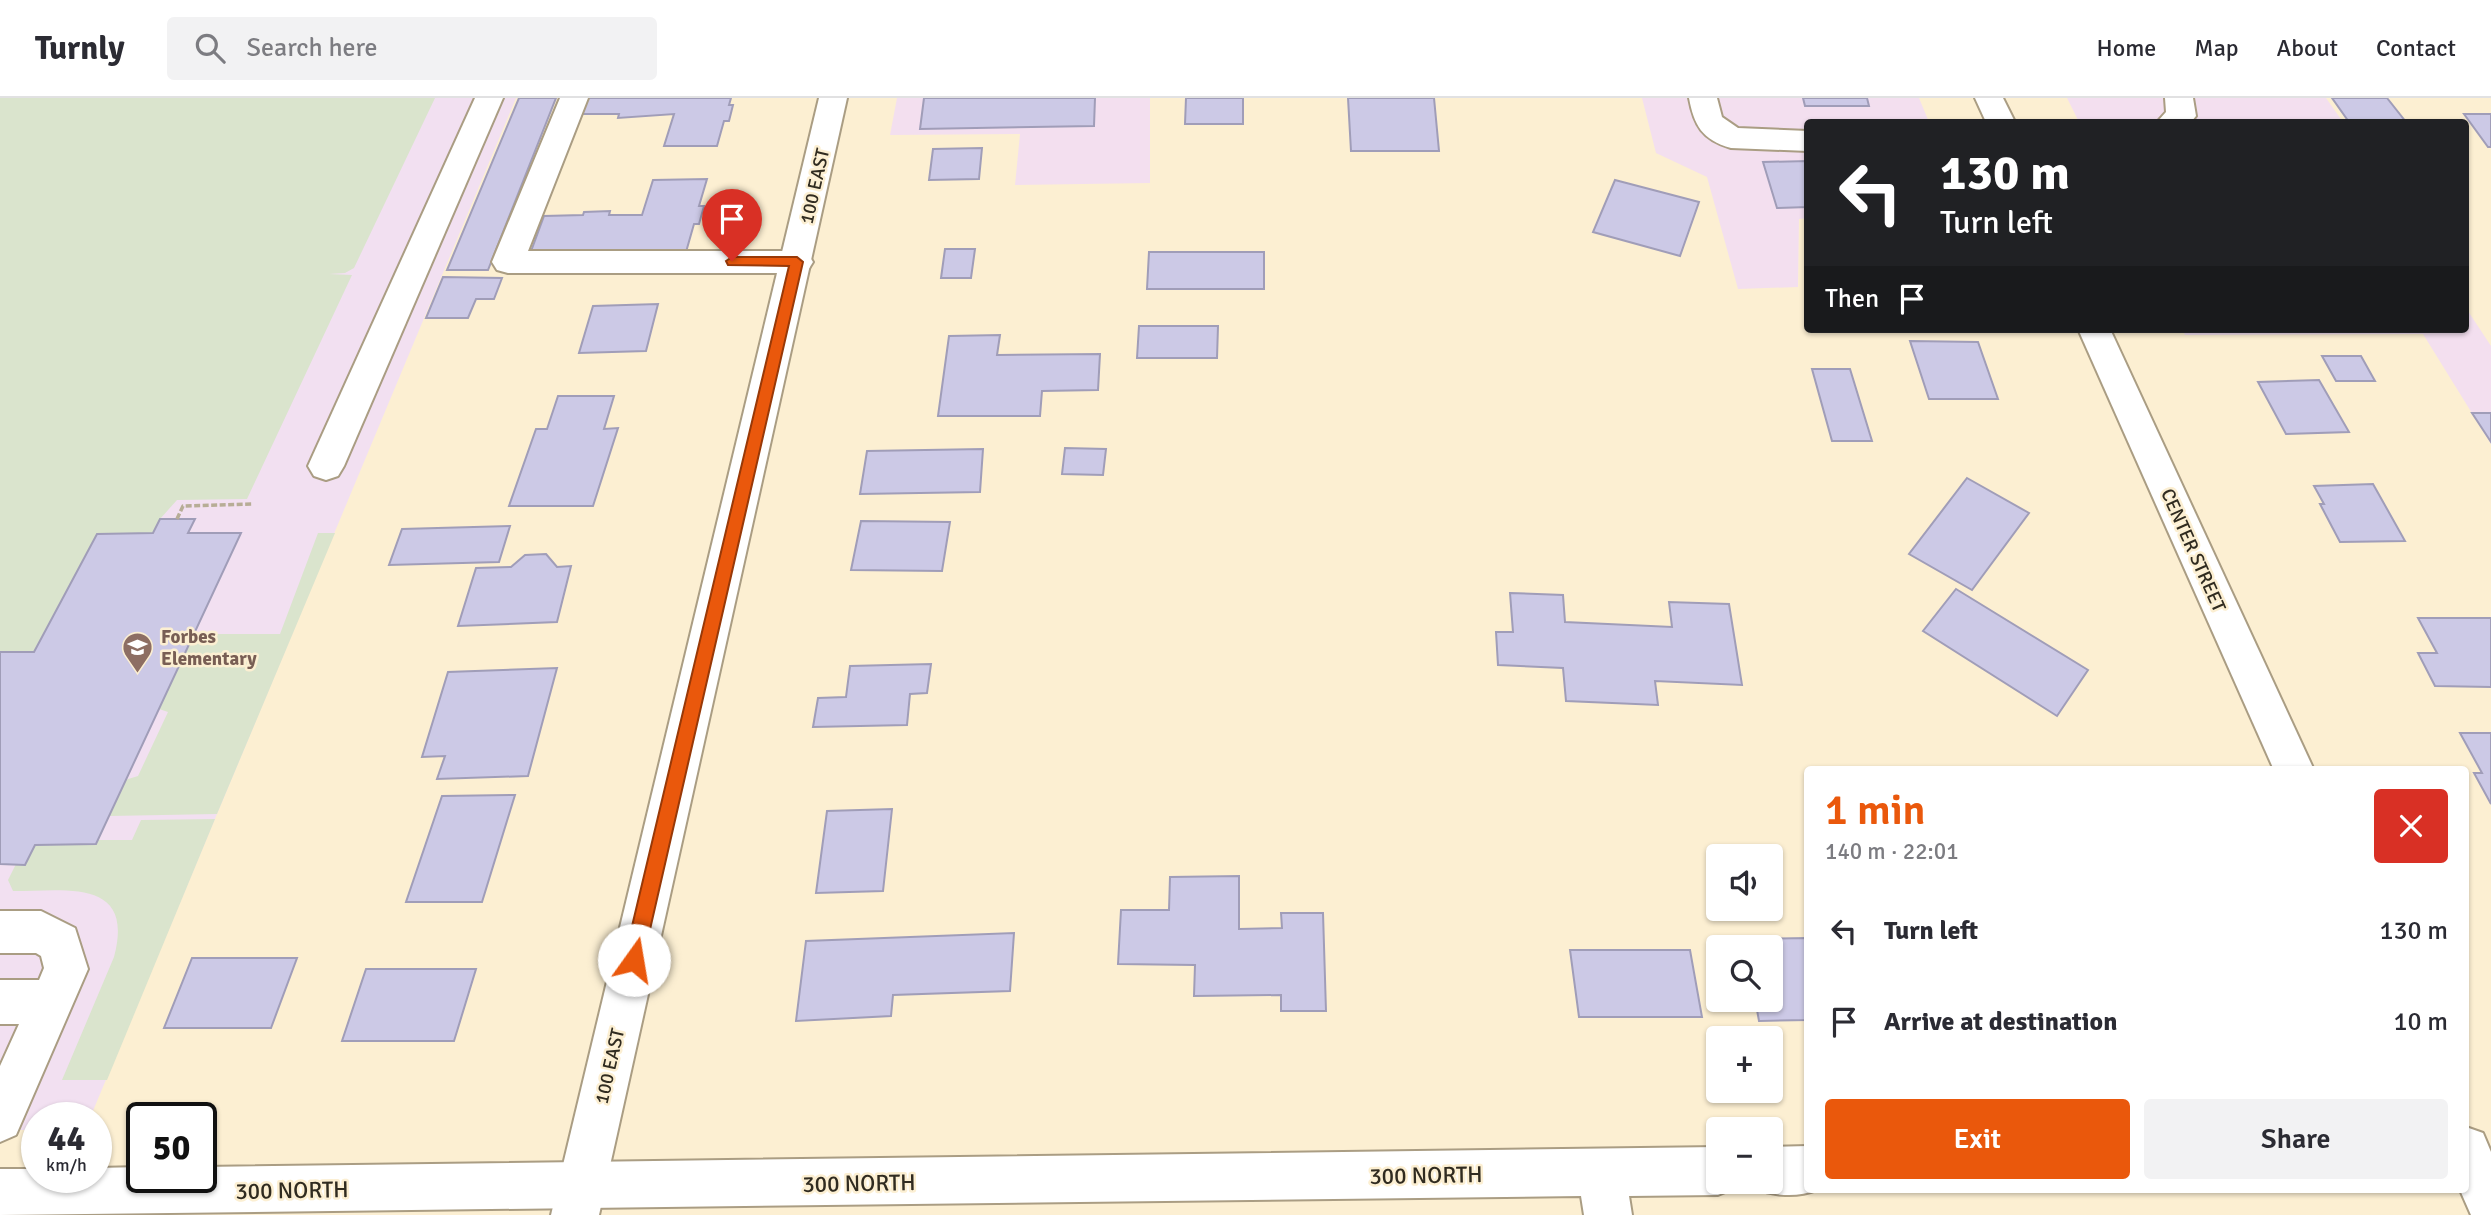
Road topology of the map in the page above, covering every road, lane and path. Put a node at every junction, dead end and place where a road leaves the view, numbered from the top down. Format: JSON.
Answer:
{"nodes":[{"id":1,"x":489,"y":98,"type":"edge"},
{"id":2,"x":574,"y":98,"type":"edge"},
{"id":3,"x":833,"y":98,"type":"edge"},
{"id":4,"x":1703,"y":98,"type":"edge"},
{"id":5,"x":1989,"y":98,"type":"edge"},
{"id":6,"x":2179,"y":98,"type":"edge"},
{"id":7,"x":1999,"y":119,"type":"edge"},
{"id":8,"x":2176,"y":119,"type":"edge"},
{"id":9,"x":1804,"y":141,"type":"edge"},
{"id":10,"x":797,"y":262,"type":"junction"},
{"id":11,"x":2096,"y":333,"type":"edge"},
{"id":12,"x":326,"y":466,"type":"dead end"},
{"id":13,"x":252,"y":504,"type":"dead end"},
{"id":14,"x":177,"y":519,"type":"dead end"},
{"id":15,"x":2292,"y":766,"type":"edge"},
{"id":16,"x":0,"y":932,"type":"edge"},
{"id":17,"x":0,"y":1002,"type":"edge"},
{"id":18,"x":52,"y":1002,"type":"junction"},
{"id":19,"x":0,"y":1119,"type":"edge"},
{"id":20,"x":2473,"y":1159,"type":"edge"},
{"id":21,"x":1804,"y":1170,"type":"edge"},
{"id":22,"x":1783,"y":1171,"type":"edge"},
{"id":23,"x":1706,"y":1173,"type":"edge"},
{"id":24,"x":0,"y":1193,"type":"edge"},
{"id":25,"x":1605,"y":1194,"type":"edge"},
{"id":26,"x":579,"y":1201,"type":"edge"},
{"id":27,"x":2491,"y":1205,"type":"edge"}],
"edges":[{"from":1,"to":12,"type":"street"},
{"from":2,"to":10,"type":"street"},
{"from":3,"to":10,"type":"street","name":"100 EAST"},
{"from":4,"to":9,"type":"street"},
{"from":5,"to":7,"type":"street"},
{"from":6,"to":8,"type":"street"},
{"from":10,"to":26,"type":"street","name":"100 EAST"},
{"from":11,"to":15,"type":"street","name":"CENTER STREET"},
{"from":13,"to":14,"type":"path"},
{"from":16,"to":18,"type":"street"},
{"from":17,"to":18,"type":"street"},
{"from":18,"to":19,"type":"street"},
{"from":20,"to":27,"type":"street"},
{"from":21,"to":22,"type":"street"},
{"from":23,"to":25,"type":"street","name":"300 NORTH"},
{"from":24,"to":26,"type":"street","name":"300 NORTH"},
{"from":25,"to":26,"type":"street","name":"300 NORTH"}]}
